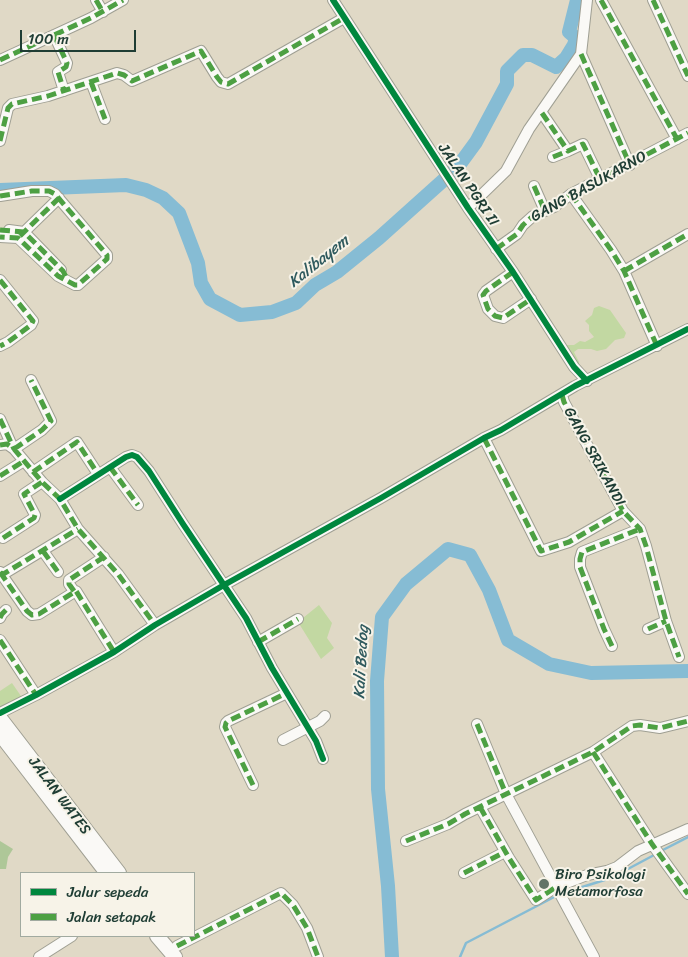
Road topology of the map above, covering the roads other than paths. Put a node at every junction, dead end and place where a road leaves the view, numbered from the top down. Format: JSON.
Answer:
{"nodes":[{"id":1,"x":96,"y":0,"type":"edge"},
{"id":2,"x":123,"y":0,"type":"edge"},
{"id":3,"x":333,"y":0,"type":"edge"},
{"id":4,"x":587,"y":0,"type":"edge"},
{"id":5,"x":601,"y":0,"type":"edge"},
{"id":6,"x":653,"y":0,"type":"edge"},
{"id":7,"x":102,"y":12,"type":"junction"},
{"id":8,"x":344,"y":18,"type":"junction"},
{"id":9,"x":54,"y":35,"type":"junction"},
{"id":10,"x":581,"y":54,"type":"junction"},
{"id":11,"x":0,"y":60,"type":"edge"},
{"id":12,"x":688,"y":76,"type":"edge"},
{"id":13,"x":91,"y":82,"type":"junction"},
{"id":14,"x":64,"y":91,"type":"junction"},
{"id":15,"x":542,"y":113,"type":"junction"},
{"id":16,"x":3,"y":116,"type":"edge"},
{"id":17,"x":105,"y":120,"type":"dead end"},
{"id":18,"x":688,"y":133,"type":"edge"},
{"id":19,"x":677,"y":139,"type":"junction"},
{"id":20,"x":0,"y":141,"type":"edge"},
{"id":21,"x":568,"y":151,"type":"junction"},
{"id":22,"x":553,"y":157,"type":"dead end"},
{"id":23,"x":630,"y":165,"type":"junction"},
{"id":24,"x":600,"y":179,"type":"junction"},
{"id":25,"x":534,"y":186,"type":"dead end"},
{"id":26,"x":571,"y":194,"type":"junction"},
{"id":27,"x":0,"y":196,"type":"edge"},
{"id":28,"x":60,"y":198,"type":"junction"},
{"id":29,"x":468,"y":208,"type":"junction"},
{"id":30,"x":545,"y":211,"type":"junction"},
{"id":31,"x":0,"y":230,"type":"edge"},
{"id":32,"x":688,"y":234,"type":"edge"},
{"id":33,"x":21,"y":235,"type":"junction"},
{"id":34,"x":0,"y":237,"type":"edge"},
{"id":35,"x":496,"y":249,"type":"junction"},
{"id":36,"x":624,"y":271,"type":"junction"},
{"id":37,"x":513,"y":272,"type":"junction"},
{"id":38,"x":0,"y":280,"type":"edge"},
{"id":39,"x":531,"y":299,"type":"junction"},
{"id":40,"x":688,"y":329,"type":"edge"},
{"id":41,"x":0,"y":346,"type":"edge"},
{"id":42,"x":657,"y":346,"type":"junction"},
{"id":43,"x":574,"y":366,"type":"junction"},
{"id":44,"x":31,"y":380,"type":"dead end"},
{"id":45,"x":587,"y":381,"type":"junction"},
{"id":46,"x":575,"y":386,"type":"junction"},
{"id":47,"x":562,"y":395,"type":"junction"},
{"id":48,"x":0,"y":420,"type":"edge"},
{"id":49,"x":484,"y":438,"type":"junction"},
{"id":50,"x":0,"y":445,"type":"edge"},
{"id":51,"x":14,"y":449,"type":"junction"},
{"id":52,"x":24,"y":461,"type":"junction"},
{"id":53,"x":110,"y":467,"type":"junction"},
{"id":54,"x":33,"y":472,"type":"junction"},
{"id":55,"x":98,"y":474,"type":"junction"},
{"id":56,"x":0,"y":476,"type":"edge"},
{"id":57,"x":42,"y":482,"type":"junction"},
{"id":58,"x":60,"y":499,"type":"junction"},
{"id":59,"x":138,"y":505,"type":"dead end"},
{"id":60,"x":623,"y":511,"type":"junction"},
{"id":61,"x":78,"y":529,"type":"junction"},
{"id":62,"x":640,"y":529,"type":"junction"},
{"id":63,"x":3,"y":538,"type":"dead end"},
{"id":64,"x":43,"y":551,"type":"junction"},
{"id":65,"x":104,"y":557,"type":"junction"},
{"id":66,"x":58,"y":572,"type":"dead end"},
{"id":67,"x":1,"y":574,"type":"edge"},
{"id":68,"x":224,"y":585,"type":"junction"},
{"id":69,"x":74,"y":591,"type":"junction"},
{"id":70,"x":298,"y":619,"type":"dead end"},
{"id":71,"x":666,"y":621,"type":"junction"},
{"id":72,"x":155,"y":625,"type":"junction"},
{"id":73,"x":648,"y":629,"type":"dead end"},
{"id":74,"x":0,"y":640,"type":"edge"},
{"id":75,"x":258,"y":642,"type":"junction"},
{"id":76,"x":612,"y":646,"type":"dead end"},
{"id":77,"x":114,"y":652,"type":"junction"},
{"id":78,"x":679,"y":657,"type":"dead end"},
{"id":79,"x":287,"y":693,"type":"junction"},
{"id":80,"x":36,"y":695,"type":"junction"},
{"id":81,"x":0,"y":713,"type":"edge"},
{"id":82,"x":325,"y":716,"type":"dead end"},
{"id":83,"x":0,"y":718,"type":"edge"},
{"id":84,"x":688,"y":721,"type":"edge"},
{"id":85,"x":477,"y":724,"type":"dead end"},
{"id":86,"x":307,"y":728,"type":"junction"},
{"id":87,"x":0,"y":734,"type":"edge"},
{"id":88,"x":283,"y":740,"type":"dead end"},
{"id":89,"x":592,"y":752,"type":"junction"},
{"id":90,"x":323,"y":760,"type":"dead end"},
{"id":91,"x":253,"y":785,"type":"dead end"},
{"id":92,"x":506,"y":794,"type":"junction"},
{"id":93,"x":480,"y":807,"type":"junction"},
{"id":94,"x":688,"y":830,"type":"edge"},
{"id":95,"x":406,"y":841,"type":"dead end"},
{"id":96,"x":654,"y":847,"type":"junction"},
{"id":97,"x":506,"y":852,"type":"junction"},
{"id":98,"x":106,"y":872,"type":"edge"},
{"id":99,"x":118,"y":872,"type":"edge"},
{"id":100,"x":464,"y":873,"type":"dead end"},
{"id":101,"x":559,"y":894,"type":"junction"},
{"id":102,"x":688,"y":894,"type":"edge"},
{"id":103,"x":195,"y":935,"type":"edge"},
{"id":104,"x":70,"y":937,"type":"edge"},
{"id":105,"x":159,"y":937,"type":"edge"},
{"id":106,"x":192,"y":937,"type":"edge"},
{"id":107,"x":174,"y":946,"type":"edge"},
{"id":108,"x":39,"y":957,"type":"edge"},
{"id":109,"x":186,"y":957,"type":"edge"},
{"id":110,"x":318,"y":957,"type":"edge"},
{"id":111,"x":594,"y":957,"type":"edge"}],
"edges":[{"from":1,"to":7,"type":"street"},
{"from":2,"to":7,"type":"street"},
{"from":3,"to":8,"type":"street","name":"JALAN PGRI II"},
{"from":4,"to":10,"type":"street"},
{"from":5,"to":19,"type":"street"},
{"from":6,"to":12,"type":"street"},
{"from":7,"to":9,"type":"street"},
{"from":8,"to":13,"type":"street"},
{"from":8,"to":29,"type":"street","name":"JALAN PGRI II"},
{"from":9,"to":11,"type":"street"},
{"from":9,"to":14,"type":"street"},
{"from":10,"to":15,"type":"street"},
{"from":10,"to":23,"type":"street"},
{"from":13,"to":14,"type":"street"},
{"from":13,"to":17,"type":"street"},
{"from":14,"to":16,"type":"street"},
{"from":15,"to":21,"type":"street"},
{"from":15,"to":29,"type":"street"},
{"from":16,"to":20,"type":"street"},
{"from":18,"to":19,"type":"street","name":"GANG BASUKARNO"},
{"from":19,"to":23,"type":"street","name":"GANG BASUKARNO"},
{"from":21,"to":22,"type":"street"},
{"from":21,"to":24,"type":"street"},
{"from":23,"to":24,"type":"street","name":"GANG BASUKARNO"},
{"from":24,"to":26,"type":"street","name":"GANG BASUKARNO"},
{"from":25,"to":30,"type":"street"},
{"from":26,"to":30,"type":"street","name":"GANG BASUKARNO"},
{"from":26,"to":36,"type":"street"},
{"from":27,"to":28,"type":"street"},
{"from":28,"to":33,"type":"street"},
{"from":28,"to":33,"type":"street"},
{"from":29,"to":35,"type":"street","name":"JALAN PGRI II"},
{"from":30,"to":35,"type":"street","name":"GANG BASUKARNO"},
{"from":31,"to":33,"type":"street"},
{"from":32,"to":36,"type":"street"},
{"from":33,"to":34,"type":"street"},
{"from":35,"to":37,"type":"street","name":"JALAN PGRI II"},
{"from":36,"to":42,"type":"street"},
{"from":37,"to":39,"type":"street","name":"JALAN PGRI II"},
{"from":37,"to":39,"type":"street"},
{"from":38,"to":41,"type":"street"},
{"from":39,"to":43,"type":"street","name":"JALAN PGRI II"},
{"from":40,"to":42,"type":"street"},
{"from":42,"to":45,"type":"street"},
{"from":43,"to":45,"type":"street","name":"JALAN PGRI II"},
{"from":43,"to":46,"type":"street","name":"JALAN PGRI II"},
{"from":44,"to":51,"type":"street"},
{"from":45,"to":46,"type":"street"},
{"from":46,"to":47,"type":"street"},
{"from":47,"to":49,"type":"street"},
{"from":47,"to":60,"type":"street","name":"GANG SRIKANDI"},
{"from":48,"to":51,"type":"street"},
{"from":49,"to":60,"type":"street"},
{"from":49,"to":68,"type":"street"},
{"from":50,"to":51,"type":"street"},
{"from":51,"to":52,"type":"street"},
{"from":52,"to":54,"type":"street"},
{"from":52,"to":56,"type":"street"},
{"from":53,"to":55,"type":"street"},
{"from":53,"to":59,"type":"street"},
{"from":53,"to":68,"type":"street"},
{"from":54,"to":55,"type":"street"},
{"from":54,"to":57,"type":"street"},
{"from":55,"to":58,"type":"street"},
{"from":57,"to":58,"type":"street"},
{"from":57,"to":63,"type":"street"},
{"from":58,"to":61,"type":"street"},
{"from":60,"to":62,"type":"street","name":"GANG SRIKANDI"},
{"from":61,"to":64,"type":"street"},
{"from":61,"to":65,"type":"street"},
{"from":62,"to":71,"type":"street","name":"GANG SRIKANDI"},
{"from":62,"to":76,"type":"street"},
{"from":64,"to":66,"type":"street"},
{"from":64,"to":67,"type":"street"},
{"from":65,"to":69,"type":"street"},
{"from":65,"to":72,"type":"street"},
{"from":67,"to":69,"type":"street"},
{"from":68,"to":72,"type":"street"},
{"from":68,"to":75,"type":"street"},
{"from":69,"to":77,"type":"street"},
{"from":70,"to":75,"type":"street"},
{"from":71,"to":73,"type":"street"},
{"from":71,"to":78,"type":"street","name":"GANG SRIKANDI"},
{"from":72,"to":77,"type":"street"},
{"from":74,"to":80,"type":"street"},
{"from":75,"to":79,"type":"street"},
{"from":77,"to":80,"type":"street"},
{"from":79,"to":86,"type":"street"},
{"from":79,"to":91,"type":"street"},
{"from":80,"to":81,"type":"street"},
{"from":82,"to":86,"type":"street"},
{"from":83,"to":99,"type":"main road","name":"JALAN WATES"},
{"from":84,"to":89,"type":"street"},
{"from":85,"to":92,"type":"street"},
{"from":86,"to":88,"type":"street"},
{"from":86,"to":90,"type":"street"},
{"from":87,"to":98,"type":"main road","name":"JALAN WATES"},
{"from":89,"to":92,"type":"street"},
{"from":89,"to":96,"type":"street"},
{"from":92,"to":93,"type":"street"},
{"from":92,"to":101,"type":"street"},
{"from":93,"to":95,"type":"street"},
{"from":93,"to":97,"type":"street"},
{"from":94,"to":96,"type":"street"},
{"from":96,"to":101,"type":"street"},
{"from":96,"to":102,"type":"street"},
{"from":97,"to":100,"type":"street"},
{"from":97,"to":101,"type":"street"},
{"from":101,"to":111,"type":"street"},
{"from":103,"to":110,"type":"street"},
{"from":104,"to":108,"type":"street"},
{"from":105,"to":107,"type":"main road"},
{"from":106,"to":107,"type":"street"},
{"from":107,"to":109,"type":"main road"}]}
